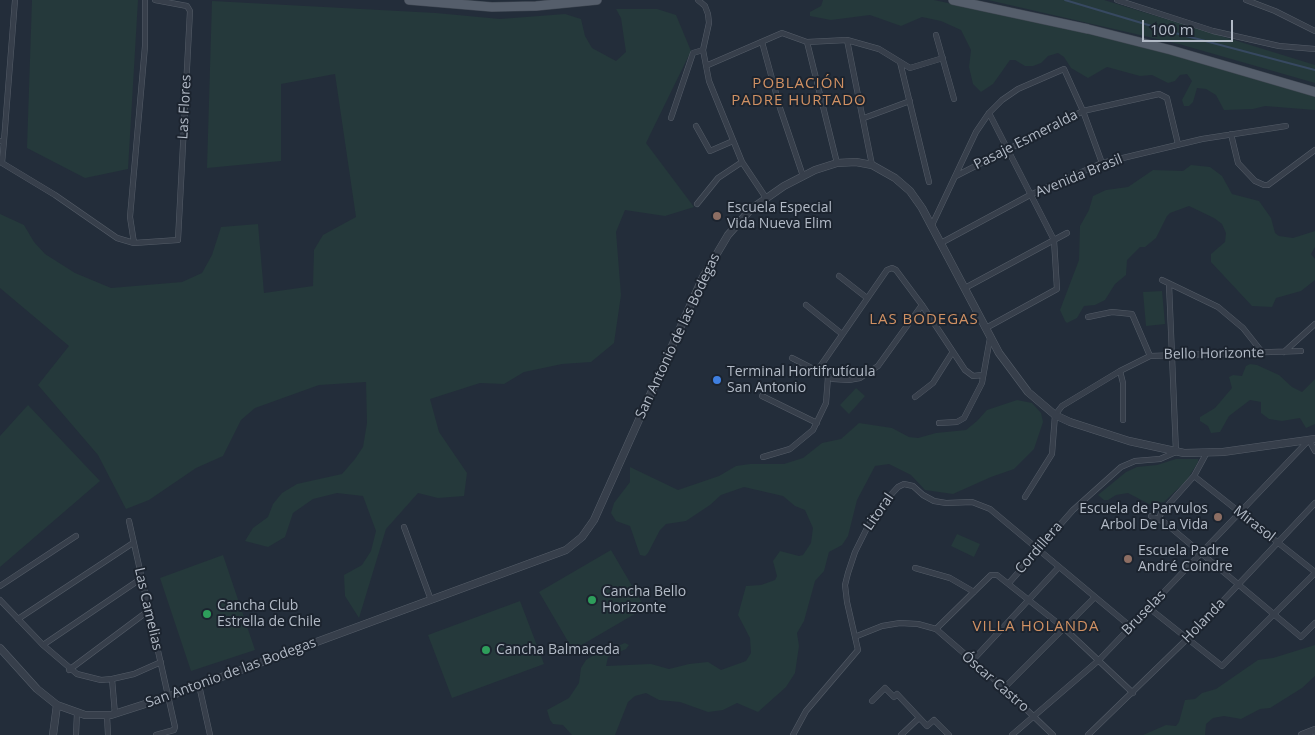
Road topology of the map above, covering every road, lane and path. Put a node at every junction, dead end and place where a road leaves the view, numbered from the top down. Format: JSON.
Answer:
{"nodes":[{"id":1,"x":15,"y":0,"type":"edge"},
{"id":2,"x":145,"y":0,"type":"edge"},
{"id":3,"x":155,"y":0,"type":"edge"},
{"id":4,"x":409,"y":0,"type":"edge"},
{"id":5,"x":597,"y":0,"type":"edge"},
{"id":6,"x":698,"y":0,"type":"edge"},
{"id":7,"x":953,"y":0,"type":"edge"},
{"id":8,"x":1117,"y":0,"type":"edge"},
{"id":9,"x":1246,"y":0,"type":"edge"},
{"id":10,"x":1315,"y":32,"type":"edge"},
{"id":11,"x":936,"y":35,"type":"dead end"},
{"id":12,"x":848,"y":40,"type":"junction"},
{"id":13,"x":762,"y":42,"type":"junction"},
{"id":14,"x":807,"y":42,"type":"junction"},
{"id":15,"x":1315,"y":49,"type":"edge"},
{"id":16,"x":704,"y":50,"type":"junction"},
{"id":17,"x":942,"y":58,"type":"junction"},
{"id":18,"x":900,"y":62,"type":"junction"},
{"id":19,"x":708,"y":65,"type":"junction"},
{"id":20,"x":1315,"y":92,"type":"edge"},
{"id":21,"x":954,"y":99,"type":"dead end"},
{"id":22,"x":910,"y":102,"type":"junction"},
{"id":23,"x":1083,"y":110,"type":"junction"},
{"id":24,"x":988,"y":113,"type":"junction"},
{"id":25,"x":671,"y":118,"type":"dead end"},
{"id":26,"x":864,"y":118,"type":"junction"},
{"id":27,"x":696,"y":126,"type":"dead end"},
{"id":28,"x":1286,"y":126,"type":"dead end"},
{"id":29,"x":1231,"y":134,"type":"junction"},
{"id":30,"x":2,"y":141,"type":"edge"},
{"id":31,"x":733,"y":141,"type":"junction"},
{"id":32,"x":1178,"y":144,"type":"junction"},
{"id":33,"x":1006,"y":148,"type":"junction"},
{"id":34,"x":1315,"y":150,"type":"edge"},
{"id":35,"x":742,"y":162,"type":"junction"},
{"id":36,"x":837,"y":163,"type":"junction"},
{"id":37,"x":1102,"y":163,"type":"junction"},
{"id":38,"x":872,"y":165,"type":"junction"},
{"id":39,"x":803,"y":176,"type":"junction"},
{"id":40,"x":955,"y":176,"type":"junction"},
{"id":41,"x":929,"y":182,"type":"dead end"},
{"id":42,"x":1030,"y":195,"type":"junction"},
{"id":43,"x":766,"y":198,"type":"junction"},
{"id":44,"x":697,"y":204,"type":"dead end"},
{"id":45,"x":932,"y":225,"type":"junction"},
{"id":46,"x":1067,"y":233,"type":"dead end"},
{"id":47,"x":1054,"y":240,"type":"junction"},
{"id":48,"x":134,"y":243,"type":"junction"},
{"id":49,"x":941,"y":243,"type":"junction"},
{"id":50,"x":839,"y":276,"type":"dead end"},
{"id":51,"x":1162,"y":280,"type":"dead end"},
{"id":52,"x":1169,"y":284,"type":"junction"},
{"id":53,"x":965,"y":288,"type":"junction"},
{"id":54,"x":867,"y":298,"type":"junction"},
{"id":55,"x":806,"y":305,"type":"dead end"},
{"id":56,"x":922,"y":305,"type":"junction"},
{"id":57,"x":1088,"y":317,"type":"dead end"},
{"id":58,"x":1315,"y":324,"type":"edge"},
{"id":59,"x":986,"y":328,"type":"junction"},
{"id":60,"x":842,"y":334,"type":"junction"},
{"id":61,"x":991,"y":337,"type":"junction"},
{"id":62,"x":1301,"y":351,"type":"dead end"},
{"id":63,"x":1262,"y":352,"type":"junction"},
{"id":64,"x":1284,"y":352,"type":"junction"},
{"id":65,"x":952,"y":353,"type":"junction"},
{"id":66,"x":1173,"y":354,"type":"junction"},
{"id":67,"x":1150,"y":356,"type":"junction"},
{"id":68,"x":792,"y":358,"type":"dead end"},
{"id":69,"x":816,"y":371,"type":"junction"},
{"id":70,"x":1120,"y":371,"type":"junction"},
{"id":71,"x":982,"y":375,"type":"junction"},
{"id":72,"x":828,"y":378,"type":"junction"},
{"id":73,"x":762,"y":396,"type":"dead end"},
{"id":74,"x":915,"y":397,"type":"dead end"},
{"id":75,"x":1055,"y":415,"type":"junction"},
{"id":76,"x":1123,"y":420,"type":"dead end"},
{"id":77,"x":817,"y":423,"type":"junction"},
{"id":78,"x":939,"y":423,"type":"dead end"},
{"id":79,"x":1312,"y":440,"type":"edge"},
{"id":80,"x":1315,"y":451,"type":"edge"},
{"id":81,"x":1176,"y":452,"type":"junction"},
{"id":82,"x":1206,"y":454,"type":"junction"},
{"id":83,"x":763,"y":457,"type":"dead end"},
{"id":84,"x":1194,"y":476,"type":"junction"},
{"id":85,"x":1025,"y":497,"type":"dead end"},
{"id":86,"x":1315,"y":504,"type":"edge"},
{"id":87,"x":1240,"y":513,"type":"junction"},
{"id":88,"x":1151,"y":516,"type":"dead end"},
{"id":89,"x":1159,"y":519,"type":"junction"},
{"id":90,"x":130,"y":521,"type":"dead end"},
{"id":91,"x":404,"y":527,"type":"dead end"},
{"id":92,"x":76,"y":536,"type":"dead end"},
{"id":93,"x":133,"y":543,"type":"junction"},
{"id":94,"x":1278,"y":543,"type":"junction"},
{"id":95,"x":1038,"y":549,"type":"junction"},
{"id":96,"x":1201,"y":554,"type":"junction"},
{"id":97,"x":1059,"y":567,"type":"junction"},
{"id":98,"x":915,"y":568,"type":"dead end"},
{"id":99,"x":1315,"y":572,"type":"edge"},
{"id":100,"x":142,"y":578,"type":"junction"},
{"id":101,"x":1008,"y":583,"type":"junction"},
{"id":102,"x":1239,"y":584,"type":"junction"},
{"id":103,"x":0,"y":586,"type":"edge"},
{"id":104,"x":974,"y":592,"type":"junction"},
{"id":105,"x":1095,"y":597,"type":"junction"},
{"id":106,"x":0,"y":600,"type":"edge"},
{"id":107,"x":431,"y":600,"type":"junction"},
{"id":108,"x":1029,"y":600,"type":"junction"},
{"id":109,"x":1149,"y":608,"type":"junction"},
{"id":110,"x":148,"y":611,"type":"junction"},
{"id":111,"x":1275,"y":613,"type":"junction"},
{"id":112,"x":18,"y":619,"type":"junction"},
{"id":113,"x":1315,"y":623,"type":"edge"},
{"id":114,"x":1131,"y":626,"type":"junction"},
{"id":115,"x":1064,"y":628,"type":"junction"},
{"id":116,"x":936,"y":629,"type":"junction"},
{"id":117,"x":856,"y":636,"type":"junction"},
{"id":118,"x":1187,"y":638,"type":"junction"},
{"id":119,"x":43,"y":645,"type":"junction"},
{"id":120,"x":0,"y":648,"type":"edge"},
{"id":121,"x":1099,"y":660,"type":"junction"},
{"id":122,"x":972,"y":661,"type":"junction"},
{"id":123,"x":161,"y":662,"type":"junction"},
{"id":124,"x":70,"y":670,"type":"junction"},
{"id":125,"x":112,"y":679,"type":"junction"},
{"id":126,"x":199,"y":685,"type":"junction"},
{"id":127,"x":1004,"y":688,"type":"junction"},
{"id":128,"x":1133,"y":694,"type":"junction"},
{"id":129,"x":170,"y":696,"type":"junction"},
{"id":130,"x":872,"y":701,"type":"dead end"},
{"id":131,"x":56,"y":705,"type":"junction"},
{"id":132,"x":77,"y":713,"type":"junction"},
{"id":133,"x":115,"y":714,"type":"junction"},
{"id":134,"x":107,"y":716,"type":"junction"},
{"id":135,"x":1034,"y":716,"type":"junction"},
{"id":136,"x":919,"y":718,"type":"junction"},
{"id":137,"x":1315,"y":730,"type":"edge"},
{"id":138,"x":53,"y":735,"type":"edge"},
{"id":139,"x":76,"y":735,"type":"edge"},
{"id":140,"x":108,"y":735,"type":"edge"},
{"id":141,"x":156,"y":735,"type":"edge"},
{"id":142,"x":210,"y":735,"type":"edge"},
{"id":143,"x":793,"y":735,"type":"edge"},
{"id":144,"x":901,"y":735,"type":"edge"},
{"id":145,"x":949,"y":735,"type":"edge"},
{"id":146,"x":1012,"y":735,"type":"edge"},
{"id":147,"x":1053,"y":735,"type":"edge"},
{"id":148,"x":1088,"y":735,"type":"edge"},
{"id":149,"x":1302,"y":735,"type":"edge"}],
"edges":[{"from":1,"to":30,"type":"street"},
{"from":2,"to":48,"type":"street"},
{"from":3,"to":48,"type":"street","name":"Las Flores"},
{"from":4,"to":5,"type":"main road"},
{"from":6,"to":16,"type":"street"},
{"from":7,"to":20,"type":"main road"},
{"from":8,"to":15,"type":"street"},
{"from":9,"to":10,"type":"street"},
{"from":11,"to":17,"type":"street"},
{"from":12,"to":14,"type":"street"},
{"from":12,"to":18,"type":"street"},
{"from":12,"to":26,"type":"street"},
{"from":13,"to":14,"type":"street"},
{"from":13,"to":19,"type":"street"},
{"from":13,"to":39,"type":"street"},
{"from":14,"to":36,"type":"street"},
{"from":16,"to":19,"type":"street"},
{"from":16,"to":25,"type":"street"},
{"from":17,"to":18,"type":"street"},
{"from":17,"to":21,"type":"street"},
{"from":18,"to":22,"type":"street"},
{"from":19,"to":31,"type":"street"},
{"from":22,"to":26,"type":"street"},
{"from":22,"to":41,"type":"street"},
{"from":23,"to":24,"type":"street"},
{"from":23,"to":32,"type":"street","name":"Pasaje Esmeralda"},
{"from":23,"to":33,"type":"street","name":"Pasaje Esmeralda"},
{"from":23,"to":37,"type":"street"},
{"from":24,"to":33,"type":"street"},
{"from":24,"to":40,"type":"street"},
{"from":26,"to":38,"type":"street"},
{"from":27,"to":31,"type":"street"},
{"from":28,"to":29,"type":"street","name":"Avenida Brasil"},
{"from":29,"to":32,"type":"street","name":"Avenida Brasil"},
{"from":29,"to":34,"type":"street"},
{"from":30,"to":48,"type":"street"},
{"from":31,"to":35,"type":"street"},
{"from":32,"to":37,"type":"street","name":"Avenida Brasil"},
{"from":33,"to":40,"type":"street","name":"Pasaje Esmeralda"},
{"from":33,"to":42,"type":"street"},
{"from":35,"to":43,"type":"street"},
{"from":35,"to":44,"type":"street"},
{"from":36,"to":38,"type":"street","name":"San Antonio de las Bodegas"},
{"from":36,"to":39,"type":"street","name":"San Antonio de las Bodegas"},
{"from":37,"to":42,"type":"street","name":"Avenida Brasil"},
{"from":38,"to":45,"type":"street","name":"San Antonio de las Bodegas"},
{"from":39,"to":43,"type":"street","name":"San Antonio de las Bodegas"},
{"from":40,"to":45,"type":"street"},
{"from":42,"to":47,"type":"street"},
{"from":42,"to":49,"type":"street","name":"Avenida Brasil"},
{"from":43,"to":107,"type":"street","name":"San Antonio de las Bodegas"},
{"from":45,"to":49,"type":"street","name":"San Antonio de las Bodegas"},
{"from":46,"to":47,"type":"street"},
{"from":47,"to":53,"type":"street"},
{"from":47,"to":59,"type":"street"},
{"from":49,"to":53,"type":"street","name":"San Antonio de las Bodegas"},
{"from":50,"to":54,"type":"street"},
{"from":51,"to":52,"type":"street"},
{"from":52,"to":63,"type":"street"},
{"from":52,"to":66,"type":"street"},
{"from":53,"to":59,"type":"street","name":"San Antonio de las Bodegas"},
{"from":54,"to":56,"type":"street"},
{"from":54,"to":60,"type":"street"},
{"from":55,"to":60,"type":"street"},
{"from":56,"to":65,"type":"street"},
{"from":56,"to":72,"type":"street"},
{"from":57,"to":67,"type":"street"},
{"from":58,"to":64,"type":"street"},
{"from":59,"to":61,"type":"street","name":"San Antonio de las Bodegas"},
{"from":60,"to":69,"type":"street"},
{"from":61,"to":71,"type":"street"},
{"from":61,"to":75,"type":"street","name":"San Antonio de las Bodegas"},
{"from":62,"to":64,"type":"street","name":"Bello Horizonte"},
{"from":63,"to":64,"type":"street","name":"Bello Horizonte"},
{"from":63,"to":66,"type":"street","name":"Bello Horizonte"},
{"from":65,"to":71,"type":"street"},
{"from":65,"to":74,"type":"street"},
{"from":66,"to":67,"type":"street","name":"Bello Horizonte"},
{"from":66,"to":81,"type":"street"},
{"from":67,"to":70,"type":"street","name":"Bello Horizonte"},
{"from":68,"to":69,"type":"street"},
{"from":69,"to":72,"type":"street"},
{"from":70,"to":75,"type":"street","name":"Bello Horizonte"},
{"from":70,"to":76,"type":"street"},
{"from":71,"to":78,"type":"street"},
{"from":72,"to":77,"type":"street"},
{"from":73,"to":77,"type":"street"},
{"from":75,"to":81,"type":"street","name":"San Antonio de las Bodegas"},
{"from":75,"to":85,"type":"street"},
{"from":77,"to":83,"type":"street"},
{"from":79,"to":80,"type":"street"},
{"from":79,"to":82,"type":"street","name":"San Antonio de las Bodegas"},
{"from":79,"to":87,"type":"street","name":"Bruselas"},
{"from":81,"to":82,"type":"street","name":"San Antonio de las Bodegas"},
{"from":81,"to":95,"type":"street","name":"Cordillera"},
{"from":82,"to":84,"type":"street"},
{"from":84,"to":87,"type":"street","name":"Mirasol"},
{"from":84,"to":89,"type":"street"},
{"from":86,"to":94,"type":"street","name":"Holanda"},
{"from":87,"to":94,"type":"street","name":"Mirasol"},
{"from":87,"to":96,"type":"street","name":"Bruselas"},
{"from":88,"to":89,"type":"street"},
{"from":89,"to":96,"type":"street"},
{"from":90,"to":93,"type":"street","name":"Las Camelias"},
{"from":91,"to":107,"type":"street"},
{"from":92,"to":103,"type":"street"},
{"from":93,"to":100,"type":"street","name":"Las Camelias"},
{"from":93,"to":112,"type":"street"},
{"from":94,"to":99,"type":"street","name":"Mirasol"},
{"from":94,"to":102,"type":"street","name":"Holanda"},
{"from":95,"to":97,"type":"street","name":"Litoral"},
{"from":95,"to":101,"type":"street","name":"Cordillera"},
{"from":95,"to":117,"type":"street","name":"Litoral"},
{"from":96,"to":102,"type":"street"},
{"from":96,"to":109,"type":"street","name":"Bruselas"},
{"from":97,"to":105,"type":"street","name":"Litoral"},
{"from":97,"to":108,"type":"street"},
{"from":98,"to":104,"type":"street"},
{"from":99,"to":111,"type":"street"},
{"from":100,"to":110,"type":"street","name":"Las Camelias"},
{"from":100,"to":119,"type":"street"},
{"from":101,"to":104,"type":"street","name":"Cordillera"},
{"from":101,"to":108,"type":"street"},
{"from":102,"to":111,"type":"street"},
{"from":102,"to":118,"type":"street","name":"Holanda"},
{"from":104,"to":116,"type":"street","name":"Cordillera"},
{"from":105,"to":114,"type":"street","name":"Litoral"},
{"from":105,"to":115,"type":"street"},
{"from":106,"to":112,"type":"street"},
{"from":107,"to":126,"type":"street","name":"San Antonio de las Bodegas"},
{"from":108,"to":115,"type":"street"},
{"from":108,"to":122,"type":"street"},
{"from":109,"to":114,"type":"street","name":"Bruselas"},
{"from":109,"to":118,"type":"street"},
{"from":110,"to":123,"type":"street","name":"Las Camelias"},
{"from":110,"to":124,"type":"street"},
{"from":111,"to":113,"type":"street"},
{"from":111,"to":118,"type":"street"},
{"from":112,"to":119,"type":"street"},
{"from":114,"to":121,"type":"street","name":"Bruselas"},
{"from":115,"to":121,"type":"street"},
{"from":115,"to":127,"type":"street"},
{"from":116,"to":117,"type":"street"},
{"from":116,"to":122,"type":"street","name":"Óscar Castro"},
{"from":117,"to":143,"type":"street","name":"Litoral"},
{"from":118,"to":128,"type":"street","name":"Holanda"},
{"from":119,"to":124,"type":"street"},
{"from":120,"to":131,"type":"street","name":"San Antonio de las Bodegas"},
{"from":121,"to":128,"type":"street"},
{"from":121,"to":135,"type":"street","name":"Bruselas"},
{"from":122,"to":127,"type":"street","name":"Óscar Castro"},
{"from":123,"to":125,"type":"street"},
{"from":123,"to":129,"type":"street","name":"Las Camelias"},
{"from":124,"to":125,"type":"street"},
{"from":125,"to":133,"type":"street"},
{"from":126,"to":129,"type":"street","name":"San Antonio de las Bodegas"},
{"from":126,"to":142,"type":"street"},
{"from":127,"to":135,"type":"street","name":"Óscar Castro"},
{"from":128,"to":148,"type":"street","name":"Holanda"},
{"from":129,"to":133,"type":"street","name":"San Antonio de las Bodegas"},
{"from":129,"to":141,"type":"street","name":"Las Camelias"},
{"from":130,"to":136,"type":"street"},
{"from":131,"to":132,"type":"street","name":"San Antonio de las Bodegas"},
{"from":131,"to":138,"type":"street"},
{"from":132,"to":134,"type":"street","name":"San Antonio de las Bodegas"},
{"from":132,"to":139,"type":"street"},
{"from":133,"to":134,"type":"street","name":"San Antonio de las Bodegas"},
{"from":134,"to":140,"type":"street"},
{"from":135,"to":146,"type":"street","name":"Bruselas"},
{"from":135,"to":147,"type":"street","name":"Óscar Castro"},
{"from":136,"to":144,"type":"street"},
{"from":136,"to":145,"type":"street"},
{"from":137,"to":149,"type":"street"}]}
